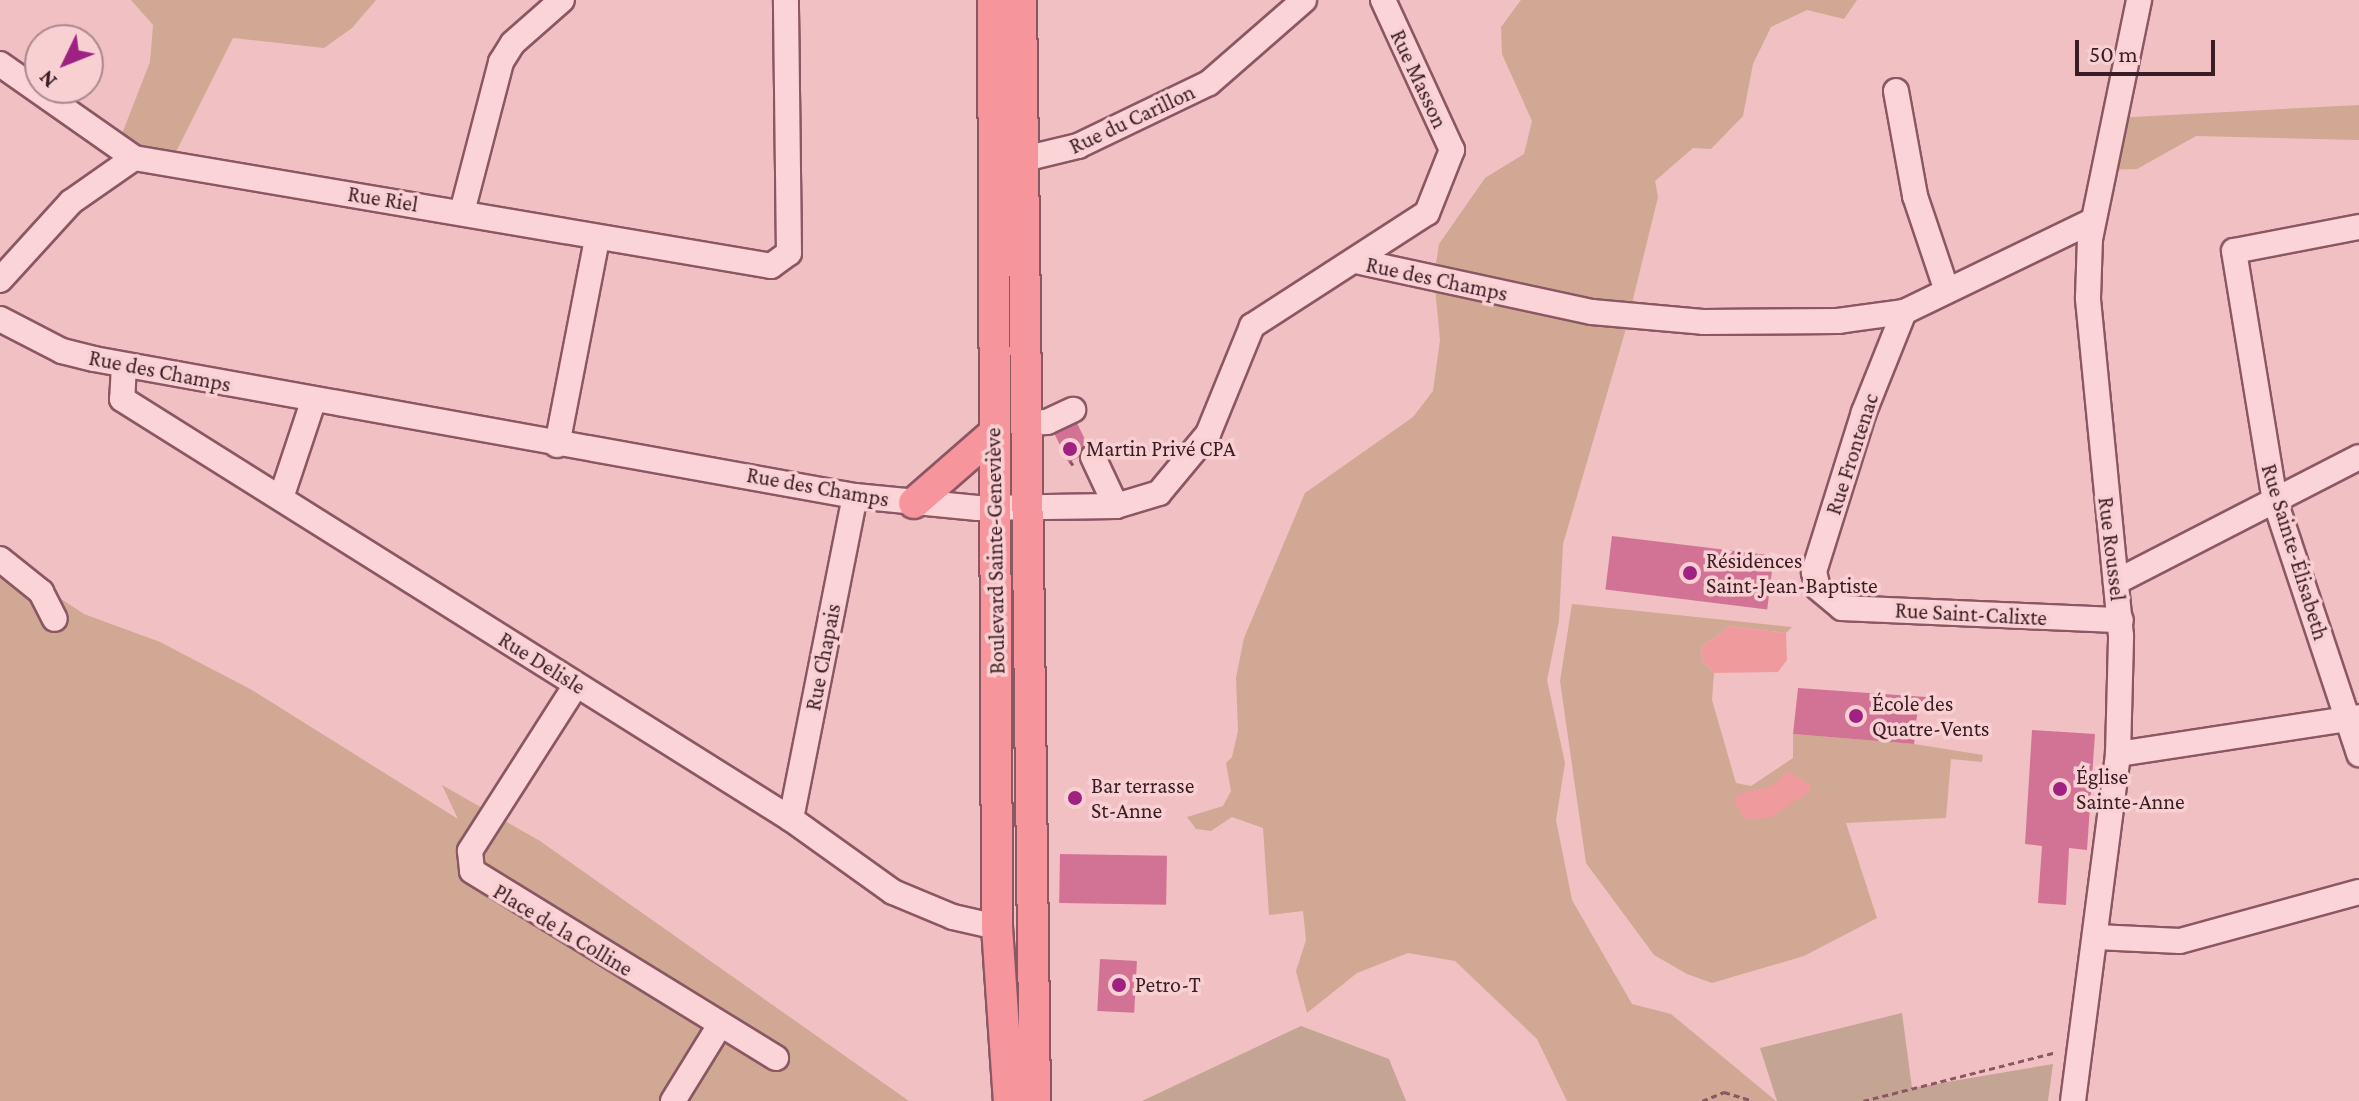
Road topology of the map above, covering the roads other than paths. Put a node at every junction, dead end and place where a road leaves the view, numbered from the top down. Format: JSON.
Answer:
{"nodes":[{"id":1,"x":562,"y":0,"type":"edge"},
{"id":2,"x":786,"y":0,"type":"edge"},
{"id":3,"x":993,"y":0,"type":"edge"},
{"id":4,"x":1021,"y":0,"type":"edge"},
{"id":5,"x":1304,"y":0,"type":"edge"},
{"id":6,"x":1383,"y":0,"type":"edge"},
{"id":7,"x":2139,"y":0,"type":"edge"},
{"id":8,"x":0,"y":64,"type":"edge"},
{"id":9,"x":1896,"y":91,"type":"dead end"},
{"id":10,"x":134,"y":158,"type":"junction"},
{"id":11,"x":1024,"y":159,"type":"junction"},
{"id":12,"x":462,"y":212,"type":"junction"},
{"id":13,"x":2092,"y":221,"type":"junction"},
{"id":14,"x":2359,"y":227,"type":"edge"},
{"id":15,"x":597,"y":239,"type":"junction"},
{"id":16,"x":1356,"y":261,"type":"junction"},
{"id":17,"x":0,"y":280,"type":"edge"},
{"id":18,"x":1947,"y":291,"type":"junction"},
{"id":19,"x":1904,"y":312,"type":"junction"},
{"id":20,"x":6,"y":322,"type":"edge"},
{"id":21,"x":124,"y":365,"type":"junction"},
{"id":22,"x":313,"y":402,"type":"junction"},
{"id":23,"x":1073,"y":410,"type":"dead end"},
{"id":24,"x":1028,"y":423,"type":"junction"},
{"id":25,"x":993,"y":434,"type":"junction"},
{"id":26,"x":557,"y":445,"type":"junction"},
{"id":27,"x":1093,"y":457,"type":"dead end"},
{"id":28,"x":2359,"y":457,"type":"edge"},
{"id":29,"x":855,"y":496,"type":"junction"},
{"id":30,"x":281,"y":498,"type":"junction"},
{"id":31,"x":2275,"y":501,"type":"junction"},
{"id":32,"x":914,"y":503,"type":"junction"},
{"id":33,"x":1116,"y":506,"type":"junction"},
{"id":34,"x":1029,"y":507,"type":"junction"},
{"id":35,"x":995,"y":508,"type":"junction"},
{"id":36,"x":0,"y":559,"type":"edge"},
{"id":37,"x":2116,"y":582,"type":"junction"},
{"id":38,"x":1824,"y":596,"type":"joint"},
{"id":39,"x":55,"y":619,"type":"dead end"},
{"id":40,"x":2121,"y":620,"type":"junction"},
{"id":41,"x":576,"y":685,"type":"junction"},
{"id":42,"x":2353,"y":718,"type":"edge"},
{"id":43,"x":2118,"y":754,"type":"junction"},
{"id":44,"x":2359,"y":754,"type":"edge"},
{"id":45,"x":791,"y":819,"type":"junction"},
{"id":46,"x":2359,"y":892,"type":"edge"},
{"id":47,"x":997,"y":927,"type":"junction"},
{"id":48,"x":2096,"y":937,"type":"junction"},
{"id":49,"x":720,"y":1025,"type":"junction"},
{"id":50,"x":776,"y":1058,"type":"dead end"},
{"id":51,"x":673,"y":1101,"type":"edge"},
{"id":52,"x":1009,"y":1101,"type":"edge"},
{"id":53,"x":1035,"y":1101,"type":"edge"},
{"id":54,"x":2073,"y":1101,"type":"edge"}],
"edges":[{"from":1,"to":12,"type":"street"},
{"from":2,"to":15,"type":"street","name":"Rue Riel"},
{"from":3,"to":25,"type":"main road","name":"Boulevard Sainte-Geneviève"},
{"from":4,"to":11,"type":"main road","name":"Boulevard Sainte-Geneviève"},
{"from":5,"to":11,"type":"street","name":"Rue du Carillon"},
{"from":6,"to":16,"type":"street","name":"Rue Masson"},
{"from":7,"to":13,"type":"street","name":"Rue Roussel"},
{"from":8,"to":10,"type":"street","name":"Rue Riel"},
{"from":9,"to":18,"type":"street"},
{"from":10,"to":12,"type":"street","name":"Rue Riel"},
{"from":10,"to":17,"type":"street"},
{"from":11,"to":24,"type":"main road","name":"Boulevard Sainte-Geneviève"},
{"from":12,"to":15,"type":"street","name":"Rue Riel"},
{"from":13,"to":18,"type":"street","name":"Rue des Champs"},
{"from":13,"to":37,"type":"street","name":"Rue Roussel"},
{"from":14,"to":31,"type":"street","name":"Rue Sainte-Élisabeth"},
{"from":15,"to":26,"type":"street"},
{"from":16,"to":19,"type":"street","name":"Rue des Champs"},
{"from":16,"to":33,"type":"street","name":"Rue des Champs"},
{"from":18,"to":19,"type":"street","name":"Rue des Champs"},
{"from":19,"to":38,"type":"street","name":"Rue Frontenac"},
{"from":20,"to":21,"type":"street","name":"Rue des Champs"},
{"from":21,"to":22,"type":"street","name":"Rue des Champs"},
{"from":21,"to":30,"type":"street","name":"Rue Delisle"},
{"from":22,"to":26,"type":"street","name":"Rue des Champs"},
{"from":22,"to":30,"type":"street"},
{"from":23,"to":24,"type":"street"},
{"from":24,"to":34,"type":"main road","name":"Boulevard Sainte-Geneviève"},
{"from":25,"to":32,"type":"main road"},
{"from":25,"to":35,"type":"main road","name":"Boulevard Sainte-Geneviève"},
{"from":26,"to":29,"type":"street","name":"Rue des Champs"},
{"from":27,"to":33,"type":"street"},
{"from":28,"to":31,"type":"street"},
{"from":29,"to":32,"type":"street","name":"Rue des Champs"},
{"from":29,"to":45,"type":"street","name":"Rue Chapais"},
{"from":30,"to":41,"type":"street","name":"Rue Delisle"},
{"from":31,"to":37,"type":"street"},
{"from":31,"to":42,"type":"street","name":"Rue Sainte-Élisabeth"},
{"from":32,"to":35,"type":"street","name":"Rue des Champs"},
{"from":33,"to":34,"type":"street","name":"Rue des Champs"},
{"from":34,"to":35,"type":"street","name":"Rue des Champs"},
{"from":34,"to":53,"type":"main road","name":"Boulevard Sainte-Geneviève"},
{"from":35,"to":47,"type":"main road","name":"Boulevard Sainte-Geneviève"},
{"from":36,"to":39,"type":"street"},
{"from":37,"to":40,"type":"street","name":"Rue Roussel"},
{"from":38,"to":40,"type":"street","name":"Rue Saint-Calixte"},
{"from":40,"to":43,"type":"street","name":"Rue Roussel"},
{"from":41,"to":45,"type":"street","name":"Rue Delisle"},
{"from":41,"to":49,"type":"street","name":"Place de la Colline"},
{"from":42,"to":43,"type":"street"},
{"from":42,"to":44,"type":"street","name":"Rue Sainte-Élisabeth"},
{"from":43,"to":48,"type":"street","name":"Rue Roussel"},
{"from":45,"to":47,"type":"street","name":"Rue Delisle"},
{"from":46,"to":48,"type":"street"},
{"from":47,"to":52,"type":"main road","name":"Boulevard Sainte-Geneviève"},
{"from":48,"to":54,"type":"street","name":"Rue Roussel"},
{"from":49,"to":50,"type":"street","name":"Place de la Colline"},
{"from":49,"to":51,"type":"street"}]}
